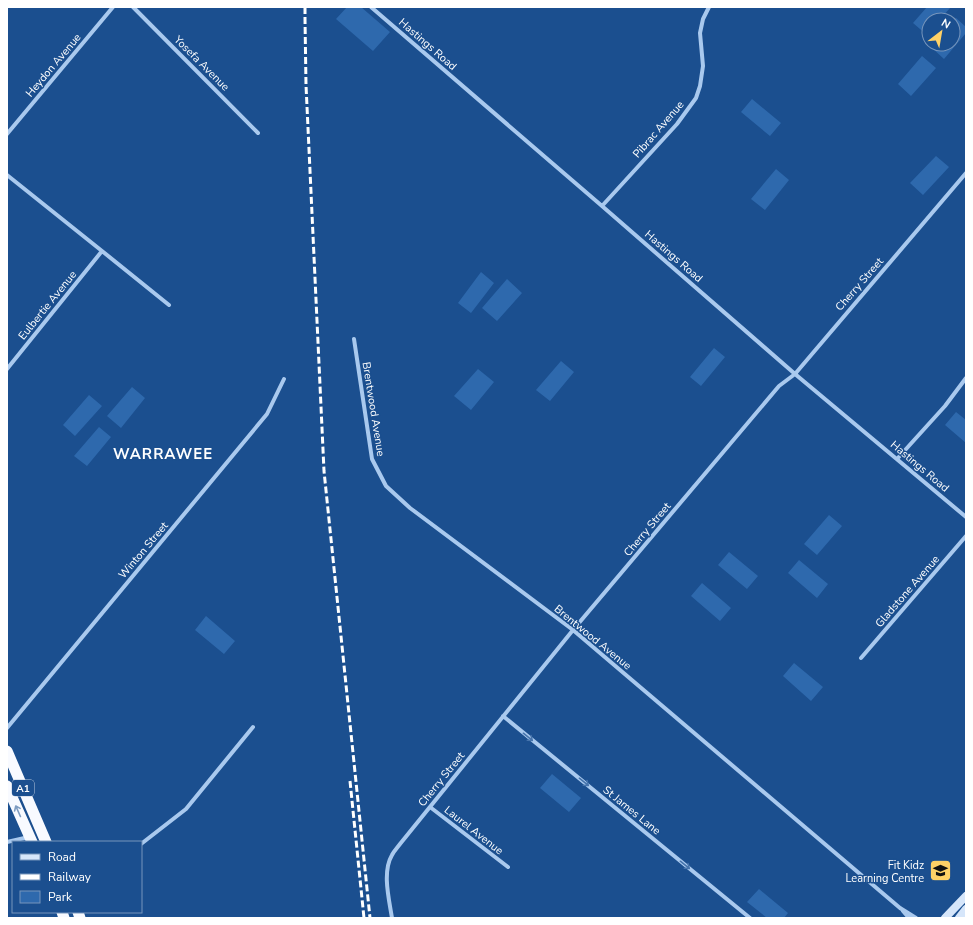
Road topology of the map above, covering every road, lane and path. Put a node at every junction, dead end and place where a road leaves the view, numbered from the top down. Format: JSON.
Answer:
{"nodes":[{"id":1,"x":112,"y":7,"type":"edge"},
{"id":2,"x":133,"y":7,"type":"edge"},
{"id":3,"x":371,"y":7,"type":"edge"},
{"id":4,"x":709,"y":7,"type":"edge"},
{"id":5,"x":258,"y":133,"type":"dead end"},
{"id":6,"x":7,"y":134,"type":"edge"},
{"id":7,"x":966,"y":173,"type":"edge"},
{"id":8,"x":7,"y":175,"type":"edge"},
{"id":9,"x":602,"y":206,"type":"junction"},
{"id":10,"x":102,"y":251,"type":"junction"},
{"id":11,"x":168,"y":305,"type":"dead end"},
{"id":12,"x":354,"y":338,"type":"dead end"},
{"id":13,"x":7,"y":369,"type":"edge"},
{"id":14,"x":795,"y":374,"type":"junction"},
{"id":15,"x":966,"y":378,"type":"edge"},
{"id":16,"x":284,"y":379,"type":"dead end"},
{"id":17,"x":897,"y":459,"type":"junction"},
{"id":18,"x":966,"y":517,"type":"edge"},
{"id":19,"x":966,"y":536,"type":"edge"},
{"id":20,"x":573,"y":630,"type":"junction"},
{"id":21,"x":861,"y":658,"type":"dead end"},
{"id":22,"x":503,"y":716,"type":"junction"},
{"id":23,"x":253,"y":727,"type":"dead end"},
{"id":24,"x":7,"y":728,"type":"edge"},
{"id":25,"x":7,"y":751,"type":"edge"},
{"id":26,"x":7,"y":786,"type":"edge"},
{"id":27,"x":430,"y":807,"type":"junction"},
{"id":28,"x":31,"y":839,"type":"edge"},
{"id":29,"x":15,"y":841,"type":"edge"},
{"id":30,"x":46,"y":841,"type":"edge"},
{"id":31,"x":142,"y":843,"type":"edge"},
{"id":32,"x":508,"y":867,"type":"dead end"},
{"id":33,"x":966,"y":896,"type":"edge"},
{"id":34,"x":900,"y":908,"type":"junction"},
{"id":35,"x":966,"y":910,"type":"edge"},
{"id":36,"x":392,"y":918,"type":"edge"},
{"id":37,"x":750,"y":918,"type":"edge"},
{"id":38,"x":909,"y":918,"type":"edge"},
{"id":39,"x":916,"y":918,"type":"edge"},
{"id":40,"x":945,"y":918,"type":"edge"},
{"id":41,"x":959,"y":918,"type":"edge"}],
"edges":[{"from":1,"to":6,"type":"street","name":"Heydon Avenue"},
{"from":2,"to":5,"type":"street","name":"Yosefa Avenue"},
{"from":3,"to":9,"type":"street","name":"Hastings Road"},
{"from":4,"to":9,"type":"street","name":"Pibrac Avenue"},
{"from":7,"to":14,"type":"street","name":"Cherry Street"},
{"from":8,"to":10,"type":"street"},
{"from":9,"to":14,"type":"street","name":"Hastings Road"},
{"from":10,"to":11,"type":"street"},
{"from":10,"to":13,"type":"street","name":"Eulbertie Avenue"},
{"from":12,"to":20,"type":"street","name":"Brentwood Avenue"},
{"from":14,"to":17,"type":"street","name":"Hastings Road"},
{"from":14,"to":20,"type":"street","name":"Cherry Street"},
{"from":15,"to":17,"type":"street"},
{"from":16,"to":24,"type":"street","name":"Winton Street"},
{"from":17,"to":18,"type":"street","name":"Hastings Road"},
{"from":19,"to":21,"type":"street","name":"Gladstone Avenue"},
{"from":20,"to":22,"type":"street","name":"Cherry Street"},
{"from":20,"to":34,"type":"street","name":"Brentwood Avenue"},
{"from":22,"to":27,"type":"street","name":"Cherry Street"},
{"from":22,"to":37,"type":"street","name":"St James Lane","one_way":true},
{"from":23,"to":31,"type":"street"},
{"from":25,"to":30,"type":"highway","number":"A1"},
{"from":28,"to":26,"type":"highway","number":"A1","one_way":true},
{"from":27,"to":32,"type":"street","name":"Laurel Avenue"},
{"from":27,"to":36,"type":"street","name":"Cherry Street"},
{"from":28,"to":29,"type":"street"},
{"from":33,"to":40,"type":"main road"},
{"from":34,"to":38,"type":"street","name":"Brentwood Avenue"},
{"from":34,"to":39,"type":"street","name":"Brentwood Avenue"},
{"from":35,"to":41,"type":"main road"}]}
